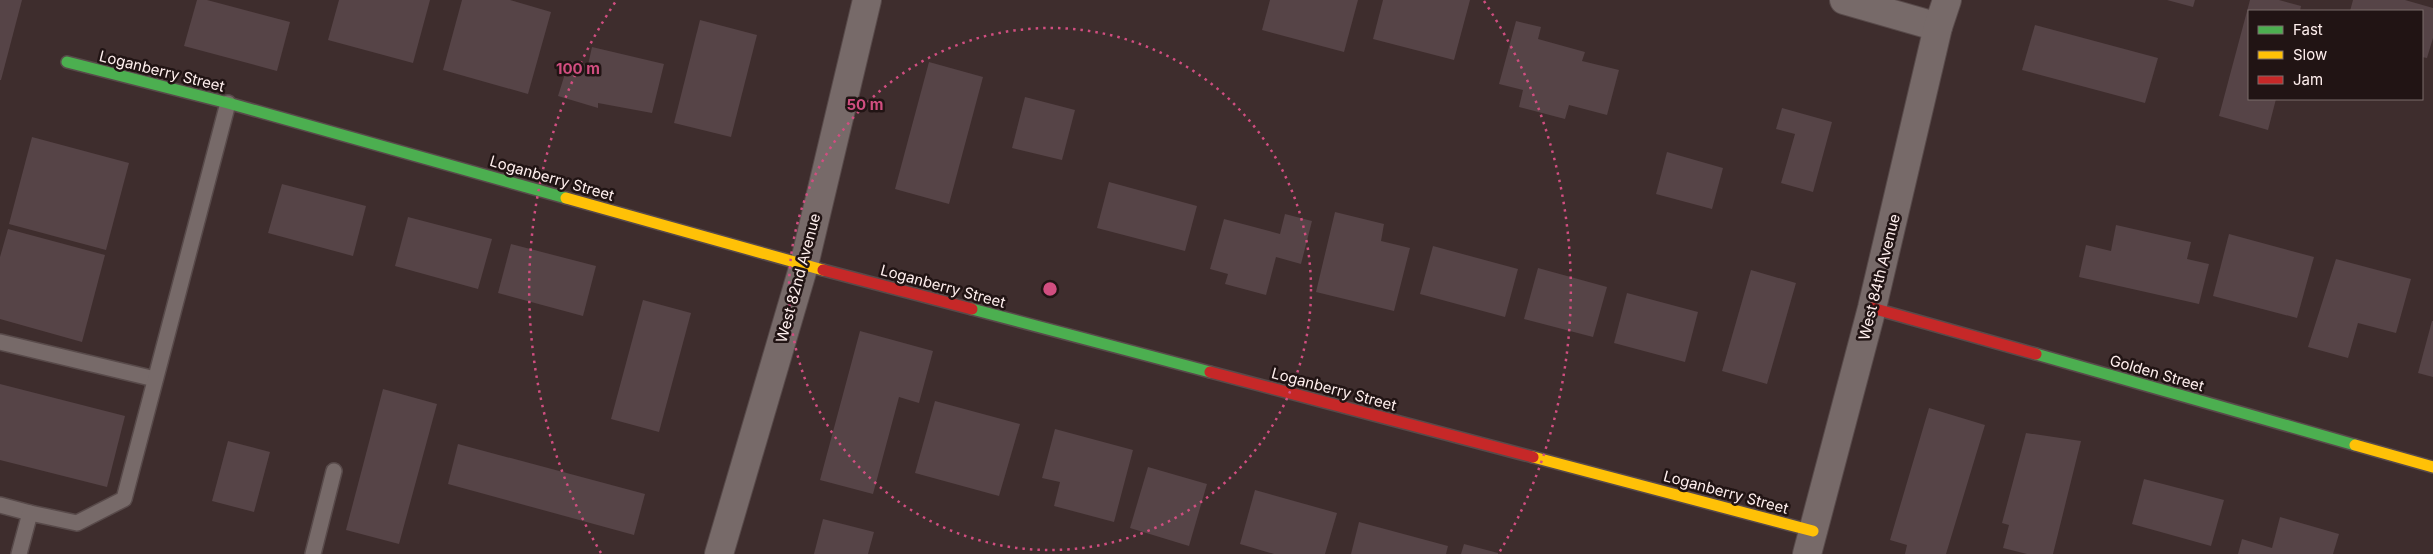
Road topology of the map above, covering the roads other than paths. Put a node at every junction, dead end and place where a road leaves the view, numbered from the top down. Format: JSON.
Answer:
{"nodes":[{"id":1,"x":867,"y":0,"type":"edge"},
{"id":2,"x":1844,"y":0,"type":"edge"},
{"id":3,"x":1947,"y":0,"type":"edge"},
{"id":4,"x":1938,"y":27,"type":"junction"},
{"id":5,"x":67,"y":62,"type":"dead end"},
{"id":6,"x":228,"y":103,"type":"junction"},
{"id":7,"x":804,"y":265,"type":"junction"},
{"id":8,"x":1872,"y":308,"type":"junction"},
{"id":9,"x":0,"y":342,"type":"edge"},
{"id":10,"x":155,"y":379,"type":"junction"},
{"id":11,"x":2433,"y":467,"type":"edge"},
{"id":12,"x":334,"y":471,"type":"dead end"},
{"id":13,"x":0,"y":505,"type":"edge"},
{"id":14,"x":30,"y":513,"type":"junction"},
{"id":15,"x":1810,"y":542,"type":"edge"},
{"id":16,"x":19,"y":554,"type":"edge"},
{"id":17,"x":313,"y":554,"type":"edge"},
{"id":18,"x":719,"y":554,"type":"edge"}],
"edges":[{"from":1,"to":7,"type":"street","name":"West 82nd Avenue"},
{"from":2,"to":4,"type":"street"},
{"from":3,"to":4,"type":"street","name":"West 84th Avenue"},
{"from":4,"to":8,"type":"street","name":"West 84th Avenue"},
{"from":5,"to":6,"type":"street","name":"Loganberry Street"},
{"from":6,"to":7,"type":"street","name":"Loganberry Street"},
{"from":6,"to":10,"type":"lane"},
{"from":7,"to":15,"type":"street","name":"Loganberry Street"},
{"from":7,"to":18,"type":"street","name":"West 82nd Avenue"},
{"from":8,"to":11,"type":"street","name":"Golden Street"},
{"from":8,"to":15,"type":"street","name":"West 84th Avenue"},
{"from":9,"to":10,"type":"lane"},
{"from":10,"to":14,"type":"lane"},
{"from":12,"to":17,"type":"lane"},
{"from":13,"to":14,"type":"lane"},
{"from":14,"to":16,"type":"lane"}]}
